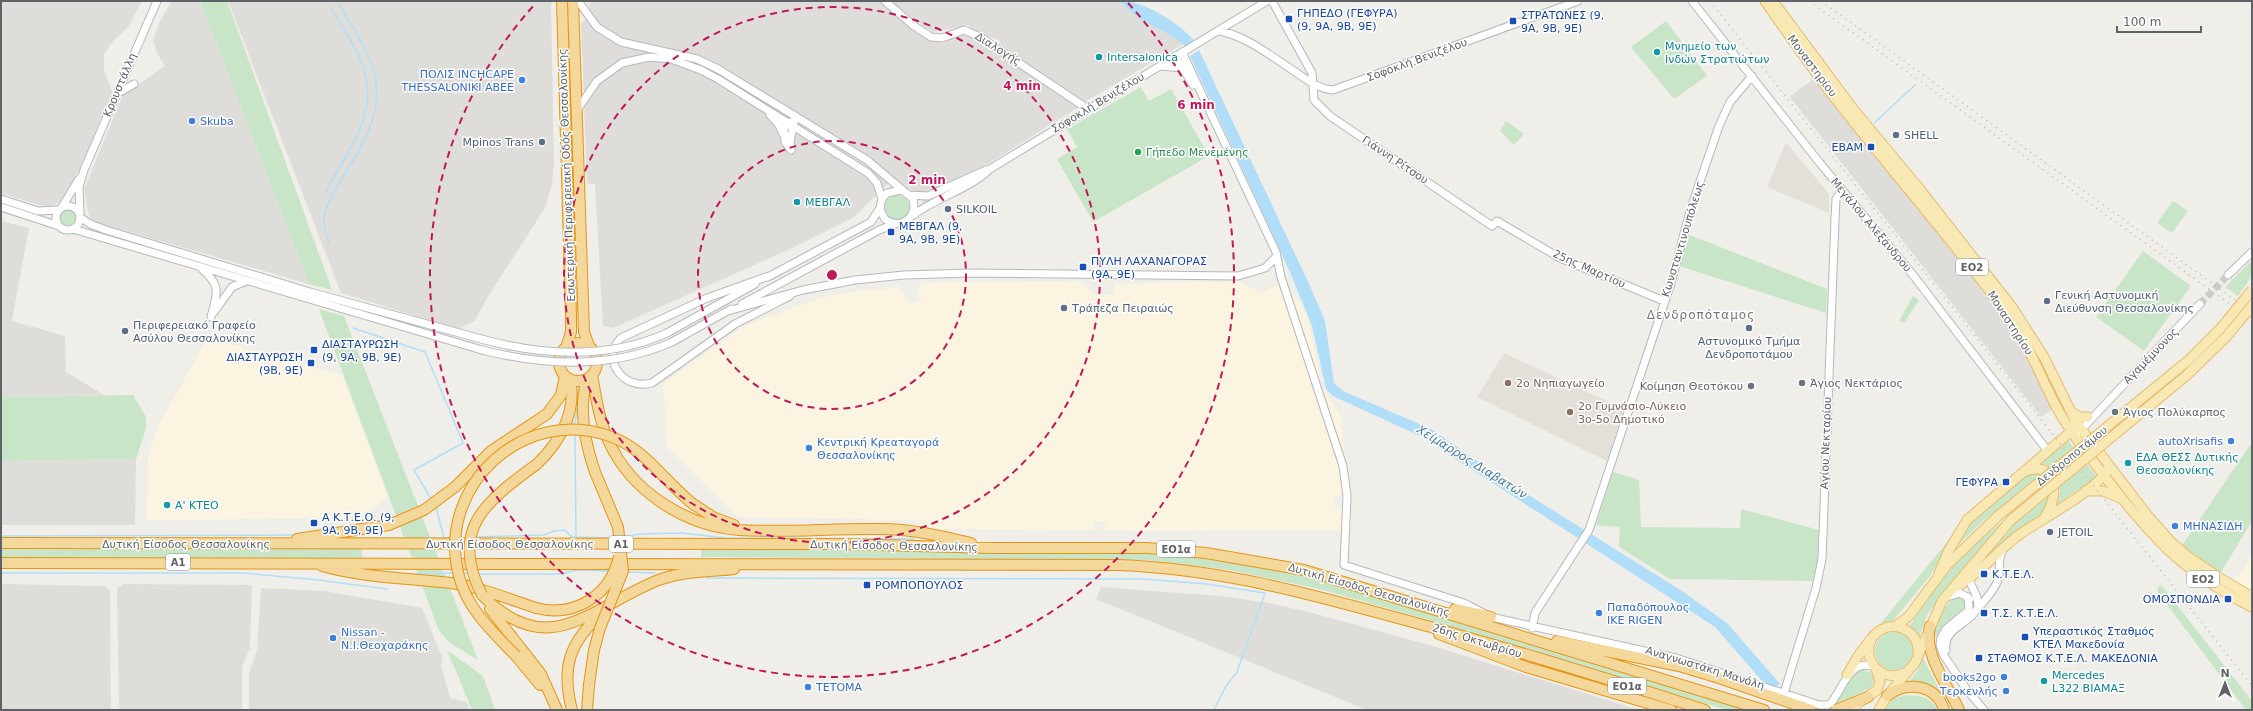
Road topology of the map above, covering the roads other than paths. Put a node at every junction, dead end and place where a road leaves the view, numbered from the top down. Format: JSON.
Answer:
{"nodes":[{"id":1,"x":157,"y":1,"type":"edge"},
{"id":2,"x":562,"y":1,"type":"edge"},
{"id":3,"x":573,"y":1,"type":"edge"},
{"id":4,"x":578,"y":1,"type":"edge"},
{"id":5,"x":885,"y":1,"type":"edge"},
{"id":6,"x":1267,"y":1,"type":"edge"},
{"id":7,"x":1272,"y":1,"type":"edge"},
{"id":8,"x":1578,"y":1,"type":"edge"},
{"id":9,"x":1692,"y":1,"type":"edge"},
{"id":10,"x":1757,"y":1,"type":"edge"},
{"id":11,"x":1765,"y":1,"type":"edge"},
{"id":12,"x":1773,"y":1,"type":"edge"},
{"id":13,"x":1780,"y":1,"type":"edge"},
{"id":14,"x":1220,"y":31,"type":"junction"},
{"id":15,"x":1185,"y":50,"type":"junction"},
{"id":16,"x":1176,"y":56,"type":"junction"},
{"id":17,"x":1159,"y":66,"type":"junction"},
{"id":18,"x":1182,"y":68,"type":"junction"},
{"id":19,"x":1822,"y":73,"type":"junction"},
{"id":20,"x":1752,"y":76,"type":"junction"},
{"id":21,"x":134,"y":84,"type":"dead end"},
{"id":22,"x":1314,"y":85,"type":"junction"},
{"id":23,"x":116,"y":94,"type":"junction"},
{"id":24,"x":762,"y":106,"type":"junction"},
{"id":25,"x":577,"y":110,"type":"junction"},
{"id":26,"x":1088,"y":110,"type":"junction"},
{"id":27,"x":1851,"y":113,"type":"junction"},
{"id":28,"x":792,"y":121,"type":"junction"},
{"id":29,"x":804,"y":133,"type":"junction"},
{"id":30,"x":783,"y":135,"type":"junction"},
{"id":31,"x":791,"y":135,"type":"junction"},
{"id":32,"x":990,"y":169,"type":"junction"},
{"id":33,"x":84,"y":170,"type":"junction"},
{"id":34,"x":901,"y":190,"type":"junction"},
{"id":35,"x":1842,"y":190,"type":"junction"},
{"id":36,"x":909,"y":195,"type":"junction"},
{"id":37,"x":1,"y":199,"type":"edge"},
{"id":38,"x":882,"y":199,"type":"junction"},
{"id":39,"x":1,"y":207,"type":"edge"},
{"id":40,"x":60,"y":208,"type":"junction"},
{"id":41,"x":880,"y":208,"type":"junction"},
{"id":42,"x":80,"y":216,"type":"junction"},
{"id":43,"x":911,"y":216,"type":"junction"},
{"id":44,"x":1494,"y":223,"type":"joint"},
{"id":45,"x":895,"y":224,"type":"junction"},
{"id":46,"x":59,"y":226,"type":"junction"},
{"id":47,"x":74,"y":229,"type":"junction"},
{"id":48,"x":2252,"y":252,"type":"edge"},
{"id":49,"x":1276,"y":257,"type":"junction"},
{"id":50,"x":199,"y":267,"type":"junction"},
{"id":51,"x":772,"y":275,"type":"junction"},
{"id":52,"x":2228,"y":275,"type":"tunnel mouth"},
{"id":53,"x":246,"y":281,"type":"junction"},
{"id":54,"x":803,"y":290,"type":"junction"},
{"id":55,"x":2252,"y":290,"type":"edge"},
{"id":56,"x":1664,"y":302,"type":"junction"},
{"id":57,"x":2200,"y":304,"type":"tunnel mouth"},
{"id":58,"x":2252,"y":306,"type":"edge"},
{"id":59,"x":728,"y":311,"type":"junction"},
{"id":60,"x":566,"y":348,"type":"junction"},
{"id":61,"x":590,"y":348,"type":"junction"},
{"id":62,"x":590,"y":377,"type":"junction"},
{"id":63,"x":568,"y":378,"type":"junction"},
{"id":64,"x":2102,"y":407,"type":"junction"},
{"id":65,"x":2058,"y":409,"type":"junction"},
{"id":66,"x":2070,"y":411,"type":"junction"},
{"id":67,"x":2088,"y":417,"type":"junction"},
{"id":68,"x":2080,"y":427,"type":"junction"},
{"id":69,"x":2072,"y":434,"type":"junction"},
{"id":70,"x":2059,"y":440,"type":"junction"},
{"id":71,"x":2047,"y":450,"type":"junction"},
{"id":72,"x":2110,"y":465,"type":"junction"},
{"id":73,"x":2020,"y":474,"type":"junction"},
{"id":74,"x":2104,"y":476,"type":"junction"},
{"id":75,"x":2085,"y":490,"type":"junction"},
{"id":76,"x":2122,"y":500,"type":"junction"},
{"id":77,"x":2044,"y":520,"type":"junction"},
{"id":78,"x":759,"y":530,"type":"junction"},
{"id":79,"x":1,"y":543,"type":"edge"},
{"id":80,"x":249,"y":544,"type":"junction"},
{"id":81,"x":620,"y":548,"type":"junction"},
{"id":82,"x":992,"y":548,"type":"junction"},
{"id":83,"x":2004,"y":548,"type":"junction"},
{"id":84,"x":308,"y":562,"type":"junction"},
{"id":85,"x":1,"y":563,"type":"edge"},
{"id":86,"x":800,"y":564,"type":"junction"},
{"id":87,"x":1969,"y":570,"type":"junction"},
{"id":88,"x":1939,"y":574,"type":"junction"},
{"id":89,"x":1970,"y":580,"type":"junction"},
{"id":90,"x":1950,"y":591,"type":"junction"},
{"id":91,"x":1382,"y":592,"type":"junction"},
{"id":92,"x":482,"y":595,"type":"junction"},
{"id":93,"x":1968,"y":597,"type":"junction"},
{"id":94,"x":2252,"y":597,"type":"edge"},
{"id":95,"x":1943,"y":599,"type":"junction"},
{"id":96,"x":1978,"y":606,"type":"junction"},
{"id":97,"x":608,"y":607,"type":"junction"},
{"id":98,"x":2252,"y":607,"type":"edge"},
{"id":99,"x":1490,"y":617,"type":"junction"},
{"id":100,"x":1406,"y":620,"type":"junction"},
{"id":101,"x":1896,"y":626,"type":"junction"},
{"id":102,"x":1930,"y":626,"type":"junction"},
{"id":103,"x":1532,"y":628,"type":"junction"},
{"id":104,"x":1519,"y":635,"type":"junction"},
{"id":105,"x":1871,"y":640,"type":"junction"},
{"id":106,"x":1919,"y":643,"type":"junction"},
{"id":107,"x":1934,"y":660,"type":"junction"},
{"id":108,"x":1950,"y":663,"type":"junction"},
{"id":109,"x":1876,"y":668,"type":"junction"},
{"id":110,"x":1908,"y":671,"type":"junction"},
{"id":111,"x":1848,"y":676,"type":"junction"},
{"id":112,"x":1784,"y":693,"type":"junction"},
{"id":113,"x":1887,"y":696,"type":"junction"},
{"id":114,"x":1868,"y":697,"type":"junction"},
{"id":115,"x":557,"y":710,"type":"edge"},
{"id":116,"x":572,"y":710,"type":"edge"},
{"id":117,"x":588,"y":710,"type":"edge"},
{"id":118,"x":1671,"y":710,"type":"edge"},
{"id":119,"x":1705,"y":710,"type":"edge"},
{"id":120,"x":1764,"y":710,"type":"edge"},
{"id":121,"x":1811,"y":710,"type":"edge"},
{"id":122,"x":1836,"y":710,"type":"edge"},
{"id":123,"x":1852,"y":710,"type":"edge"},
{"id":124,"x":1879,"y":710,"type":"edge"},
{"id":125,"x":1944,"y":710,"type":"edge"},
{"id":126,"x":1959,"y":710,"type":"edge"},
{"id":127,"x":1984,"y":710,"type":"edge"}],
"edges":[{"from":1,"to":23,"type":"street","name":"Κρουστάλλη"},
{"from":2,"to":60,"type":"highway","name":"Εσωτερική Περιφερειακή Οδός Θεσσαλονίκης"},
{"from":3,"to":25,"type":"highway","name":"Εσωτερική Περιφερειακή Οδός Θεσσαλονίκης"},
{"from":4,"to":28,"type":"street"},
{"from":5,"to":26,"type":"street","name":"Διαλογής"},
{"from":6,"to":14,"type":"street"},
{"from":7,"to":22,"type":"street","name":"Γιάννη Ρίτσου"},
{"from":8,"to":22,"type":"street","name":"Σοφοκλή Βενιζέλου"},
{"from":9,"to":20,"type":"street","name":"Μεγάλου Αλεξάνδρου"},
{"from":10,"to":27,"type":"main road"},
{"from":11,"to":19,"type":"main road","name":"Μοναστηρίου","number":"ΕΟ2"},
{"from":12,"to":19,"type":"main road","name":"Μοναστηρίου","number":"ΕΟ2"},
{"from":13,"to":27,"type":"main road"},
{"from":14,"to":15,"type":"street","name":"Σοφοκλή Βενιζέλου"},
{"from":14,"to":22,"type":"street","name":"Σοφοκλή Βενιζέλου"},
{"from":15,"to":16,"type":"street","name":"Σοφοκλή Βενιζέλου"},
{"from":15,"to":49,"type":"street"},
{"from":16,"to":17,"type":"street","name":"Σοφοκλή Βενιζέλου"},
{"from":16,"to":18,"type":"street"},
{"from":17,"to":18,"type":"street"},
{"from":17,"to":26,"type":"street","name":"Σοφοκλή Βενιζέλου"},
{"from":18,"to":49,"type":"street"},
{"from":19,"to":27,"type":"main road","name":"Μοναστηρίου","number":"ΕΟ2"},
{"from":20,"to":35,"type":"street","name":"Μεγάλου Αλεξάνδρου"},
{"from":20,"to":56,"type":"street","name":"Κωνσταντινουπόλεως"},
{"from":21,"to":23,"type":"street"},
{"from":22,"to":44,"type":"street","name":"Γιάννη Ρίτσου"},
{"from":23,"to":33,"type":"street","name":"Κρουστάλλη"},
{"from":24,"to":25,"type":"street"},
{"from":24,"to":28,"type":"street"},
{"from":24,"to":30,"type":"street"},
{"from":25,"to":61,"type":"highway","name":"Εσωτερική Περιφερειακή Οδός Θεσσαλονίκης"},
{"from":26,"to":32,"type":"street","name":"Σοφοκλή Βενιζέλου"},
{"from":27,"to":65,"type":"main road","name":"Μοναστηρίου","number":"ΕΟ2"},
{"from":27,"to":66,"type":"main road","name":"Μοναστηρίου","number":"ΕΟ2"},
{"from":28,"to":29,"type":"street"},
{"from":28,"to":30,"type":"street"},
{"from":28,"to":31,"type":"street"},
{"from":28,"to":34,"type":"street"},
{"from":29,"to":31,"type":"street"},
{"from":29,"to":38,"type":"street"},
{"from":30,"to":31,"type":"street"},
{"from":32,"to":36,"type":"street"},
{"from":32,"to":43,"type":"street","name":"Σοφοκλή Βενιζέλου"},
{"from":33,"to":40,"type":"street","name":"Κρουστάλλη"},
{"from":33,"to":42,"type":"street","name":"Κρουστάλλη"},
{"from":34,"to":36,"type":"street"},
{"from":34,"to":38,"type":"street"},
{"from":35,"to":71,"type":"street","name":"Μεγάλου Αλεξάνδρου"},
{"from":35,"to":112,"type":"street","name":"Αγίου Νεκταρίου"},
{"from":36,"to":43,"type":"street"},
{"from":37,"to":40,"type":"street"},
{"from":38,"to":41,"type":"street"},
{"from":39,"to":46,"type":"street"},
{"from":40,"to":42,"type":"street"},
{"from":40,"to":46,"type":"street"},
{"from":41,"to":45,"type":"street"},
{"from":41,"to":51,"type":"street"},
{"from":42,"to":47,"type":"street"},
{"from":42,"to":51,"type":"street","bridge":true},
{"from":43,"to":45,"type":"street"},
{"from":44,"to":56,"type":"street","name":"25ης Μαρτίου"},
{"from":45,"to":59,"type":"street"},
{"from":46,"to":47,"type":"street"},
{"from":47,"to":50,"type":"street"},
{"from":48,"to":52,"type":"street"},
{"from":49,"to":54,"type":"street"},
{"from":49,"to":99,"type":"street","name":"Αναγνωστάκη Μανόλη"},
{"from":50,"to":53,"type":"street"},
{"from":50,"to":53,"type":"street"},
{"from":51,"to":54,"type":"street"},
{"from":53,"to":59,"type":"street","bridge":true},
{"from":54,"to":59,"type":"street"},
{"from":55,"to":88,"type":"main road","name":"Δενδροποτάμου","bridge":true},
{"from":56,"to":103,"type":"street","name":"Κωνσταντινουπόλεως"},
{"from":57,"to":64,"type":"street","name":"Αγαμέμνονος"},
{"from":58,"to":87,"type":"main road","name":"Δενδροποτάμου","bridge":true},
{"from":60,"to":61,"type":"highway"},
{"from":60,"to":63,"type":"highway"},
{"from":61,"to":62,"type":"highway"},
{"from":62,"to":63,"type":"highway"},
{"from":62,"to":78,"type":"highway"},
{"from":62,"to":81,"type":"highway","bridge":true},
{"from":63,"to":80,"type":"highway"},
{"from":63,"to":92,"type":"highway","bridge":true},
{"from":64,"to":67,"type":"street","name":"Αγαμέμνονος"},
{"from":64,"to":68,"type":"street","name":"Αγαμέμνονος"},
{"from":65,"to":69,"type":"main road","name":"Μοναστηρίου","number":"ΕΟ2"},
{"from":65,"to":70,"type":"main road"},
{"from":66,"to":67,"type":"main road"},
{"from":66,"to":68,"type":"main road","name":"Μοναστηρίου","number":"ΕΟ2"},
{"from":67,"to":68,"type":"street","name":"Αγαμέμνονος"},
{"from":68,"to":69,"type":"main road"},
{"from":68,"to":72,"type":"main road","name":"Μοναστηρίου","number":"ΕΟ2"},
{"from":69,"to":70,"type":"main road"},
{"from":69,"to":74,"type":"main road","name":"Μοναστηρίου","number":"ΕΟ2"},
{"from":70,"to":71,"type":"main road"},
{"from":71,"to":73,"type":"main road"},
{"from":72,"to":74,"type":"main road"},
{"from":72,"to":94,"type":"main road","name":"Μοναστηρίου","number":"ΕΟ2"},
{"from":73,"to":77,"type":"main road"},
{"from":73,"to":88,"type":"main road"},
{"from":74,"to":75,"type":"main road"},
{"from":74,"to":76,"type":"main road","name":"Μοναστηρίου","number":"ΕΟ2"},
{"from":75,"to":76,"type":"main road"},
{"from":75,"to":77,"type":"main road"},
{"from":76,"to":98,"type":"main road","name":"Μοναστηρίου","number":"ΕΟ2"},
{"from":77,"to":83,"type":"main road"},
{"from":78,"to":82,"type":"highway"},
{"from":78,"to":115,"type":"highway","bridge":true},
{"from":79,"to":80,"type":"highway","name":"Δυτική Είσοδος Θεσσαλονίκης","number":"Α1"},
{"from":80,"to":82,"type":"highway","name":"Δυτική Είσοδος Θεσσαλονίκης","number":"Α1"},
{"from":81,"to":84,"type":"highway","bridge":true},
{"from":81,"to":117,"type":"highway","bridge":true},
{"from":82,"to":91,"type":"highway","name":"Δυτική Είσοδος Θεσσαλονίκης","number":"ΕΟ1α"},
{"from":83,"to":89,"type":"main road"},
{"from":83,"to":96,"type":"street"},
{"from":84,"to":85,"type":"highway","name":"Δυτική Είσοδος Θεσσαλονίκης","number":"Α1"},
{"from":84,"to":86,"type":"highway","name":"Δυτική Είσοδος Θεσσαλονίκης","number":"Α1"},
{"from":86,"to":97,"type":"highway"},
{"from":86,"to":100,"type":"highway","name":"Δυτική Είσοδος Θεσσαλονίκης","number":"ΕΟ1α"},
{"from":87,"to":89,"type":"main road"},
{"from":87,"to":90,"type":"main road","name":"Δενδροποτάμου"},
{"from":88,"to":101,"type":"main road","name":"Δενδροποτάμου"},
{"from":89,"to":90,"type":"main road"},
{"from":89,"to":96,"type":"street"},
{"from":90,"to":95,"type":"main road","name":"Δενδροποτάμου"},
{"from":91,"to":99,"type":"highway"},
{"from":91,"to":104,"type":"highway","name":"Δυτική Είσοδος Θεσσαλονίκης","number":"ΕΟ1α"},
{"from":92,"to":97,"type":"highway"},
{"from":92,"to":115,"type":"highway"},
{"from":93,"to":95,"type":"street"},
{"from":93,"to":96,"type":"street"},
{"from":93,"to":108,"type":"street"},
{"from":95,"to":102,"type":"main road","name":"Δενδροποτάμου"},
{"from":96,"to":108,"type":"street"},
{"from":97,"to":116,"type":"highway"},
{"from":99,"to":103,"type":"street","name":"Αναγνωστάκη Μανόλη"},
{"from":100,"to":118,"type":"highway"},
{"from":100,"to":119,"type":"highway","name":"26ης Οκτωβρίου","number":"ΕΟ1α"},
{"from":101,"to":105,"type":"main road","name":"Δενδροποτάμου"},
{"from":101,"to":106,"type":"main road"},
{"from":102,"to":106,"type":"main road","name":"Δενδροποτάμου"},
{"from":102,"to":107,"type":"highway"},
{"from":103,"to":112,"type":"street","name":"Αναγνωστάκη Μανόλη"},
{"from":104,"to":120,"type":"highway","name":"Δυτική Είσοδος Θεσσαλονίκης","number":"ΕΟ1α"},
{"from":104,"to":121,"type":"highway"},
{"from":105,"to":109,"type":"main road"},
{"from":105,"to":111,"type":"main road","name":"Δενδροποτάμου"},
{"from":106,"to":107,"type":"highway"},
{"from":106,"to":110,"type":"main road","name":"Δενδροποτάμου"},
{"from":107,"to":126,"type":"highway"},
{"from":108,"to":127,"type":"street"},
{"from":109,"to":110,"type":"main road"},
{"from":109,"to":111,"type":"street","name":"Αναγνωστάκη Μανόλη"},
{"from":109,"to":114,"type":"main road"},
{"from":110,"to":113,"type":"main road","name":"Δενδροποτάμου"},
{"from":111,"to":112,"type":"street","name":"Αναγνωστάκη Μανόλη"},
{"from":113,"to":124,"type":"main road","name":"Δενδροποτάμου"},
{"from":113,"to":125,"type":"highway"},
{"from":114,"to":122,"type":"highway"},
{"from":114,"to":123,"type":"main road"}]}
